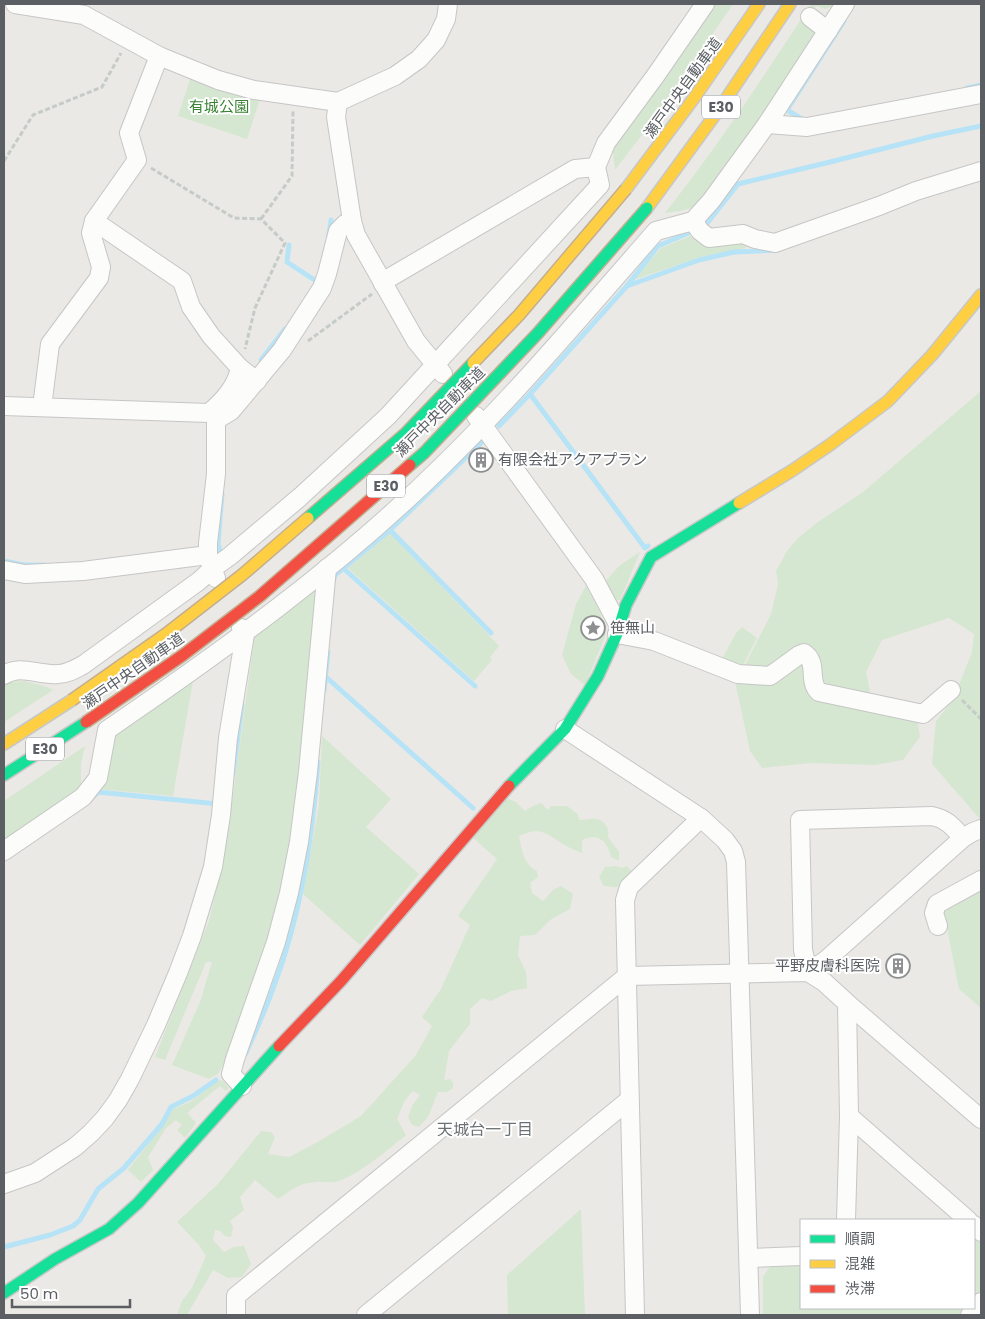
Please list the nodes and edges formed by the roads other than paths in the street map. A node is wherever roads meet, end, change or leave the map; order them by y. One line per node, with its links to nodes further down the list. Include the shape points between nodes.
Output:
1 (15, 4): 7 (street)
2 (448, 4): 12 (street, via 446,19 436,40 419,59 395,76)
3 (704, 4): 14 (street, via 606,142)
4 (759, 4): 38 (main road, 瀬戸中央自動車道 / E30, bridge, via 679,120 626,189 519,315 405,434 242,575 166,634)
5 (790, 4): 39 (main road, 瀬戸中央自動車道 / E30, bridge, via 744,76 647,208 538,334 424,453 260,596 182,655)
6 (845, 4): 9 (street)
7 (86, 9): 10 (street, via 129,40)
8 (810, 17): 9 (street)
9 (828, 31): 13 (street)
10 (159, 56): 12 (street, via 218,80 254,90); 17 (street, via 130,133 137,160)
11 (981, 94): 13 (street, via 807,127)
12 (338, 102): 18 (street, via 336,117)
13 (767, 124): 19 (street)
14 (596, 167): 16 (street); 21 (street, via 575,169)
15 (981, 171): 19 (street, via 916,191 775,243 743,234 709,238)
16 (600, 186): 20 (street); 23 (street)
17 (94, 221): 24 (street, via 182,281 191,307 211,336); 27 (street, via 91,233 101,267 99,278 50,344)
18 (352, 221): 21 (street, via 356,235); 25 (street, via 338,231 322,288 282,350)
19 (696, 226): 20 (street)
20 (656, 231): 29 (street)
21 (383, 284): 23 (street, via 416,341)
22 (981, 295): 33 (main road, via 932,355 888,401 793,470 651,557 626,605)
23 (436, 364): 29 (street); 30 (street, via 388,416 300,497)
24 (240, 368): 25 (street); 28 (street, via 238,378 222,402)
25 (257, 381): 28 (street)
26 (4, 406): 27 (street)
27 (42, 407): 28 (street)
28 (219, 415): 30 (street)
29 (483, 425): 31 (street, via 401,504); 33 (street, via 594,579)
30 (214, 556): 32 (street, via 83,571 25,574); 34 (street); 35 (street, via 199,581 83,665 55,675 21,669)
31 (327, 568): 34 (street); 50 (street, via 299,842 276,942 234,1059 231,1074)
32 (4, 570)
33 (618, 630): 36 (street, via 738,674 770,676 804,654 812,662 813,684 819,692 923,714); 37 (main road, via 598,676)
34 (247, 632): 43 (street, via 107,730 98,778 83,797); 54 (street, via 228,738 213,867 178,973 130,1080 105,1118 75,1147 36,1173)
35 (4, 675)
36 (952, 690)
37 (564, 729): 40 (street); 50 (main road, via 505,791 341,981)
38 (4, 744)
39 (4, 775)
40 (701, 818): 47 (street, via 725,840 736,862); 48 (street, via 629,887 626,894)
41 (981, 829): 42 (street)
42 (963, 838): 46 (street, via 826,960); 46 (street, via 949,822 932,816 800,820 803,950)
43 (4, 851)
44 (981, 880): 45 (street, via 937,904 934,913)
45 (938, 926)
46 (808, 972): 47 (street); 49 (street)
47 (740, 973): 48 (street); 59 (street)
48 (627, 976): 51 (street); 62 (street, via 236,1296)
49 (846, 1003): 52 (street); 53 (street)
50 (242, 1086): 60 (main road, via 138,1204 109,1229)
51 (629, 1100): 63 (street); 64 (street)
52 (849, 1116): 55 (street); 56 (street)
53 (981, 1120)
54 (4, 1184)
55 (948, 1214): 57 (street)
56 (846, 1219)
57 (965, 1219)
58 (800, 1256): 59 (street)
59 (749, 1258): 65 (street)
60 (4, 1293)
61 (981, 1302): 66 (street)
62 (236, 1315)
63 (366, 1315)
64 (635, 1315)
65 (750, 1315)
66 (970, 1315)

